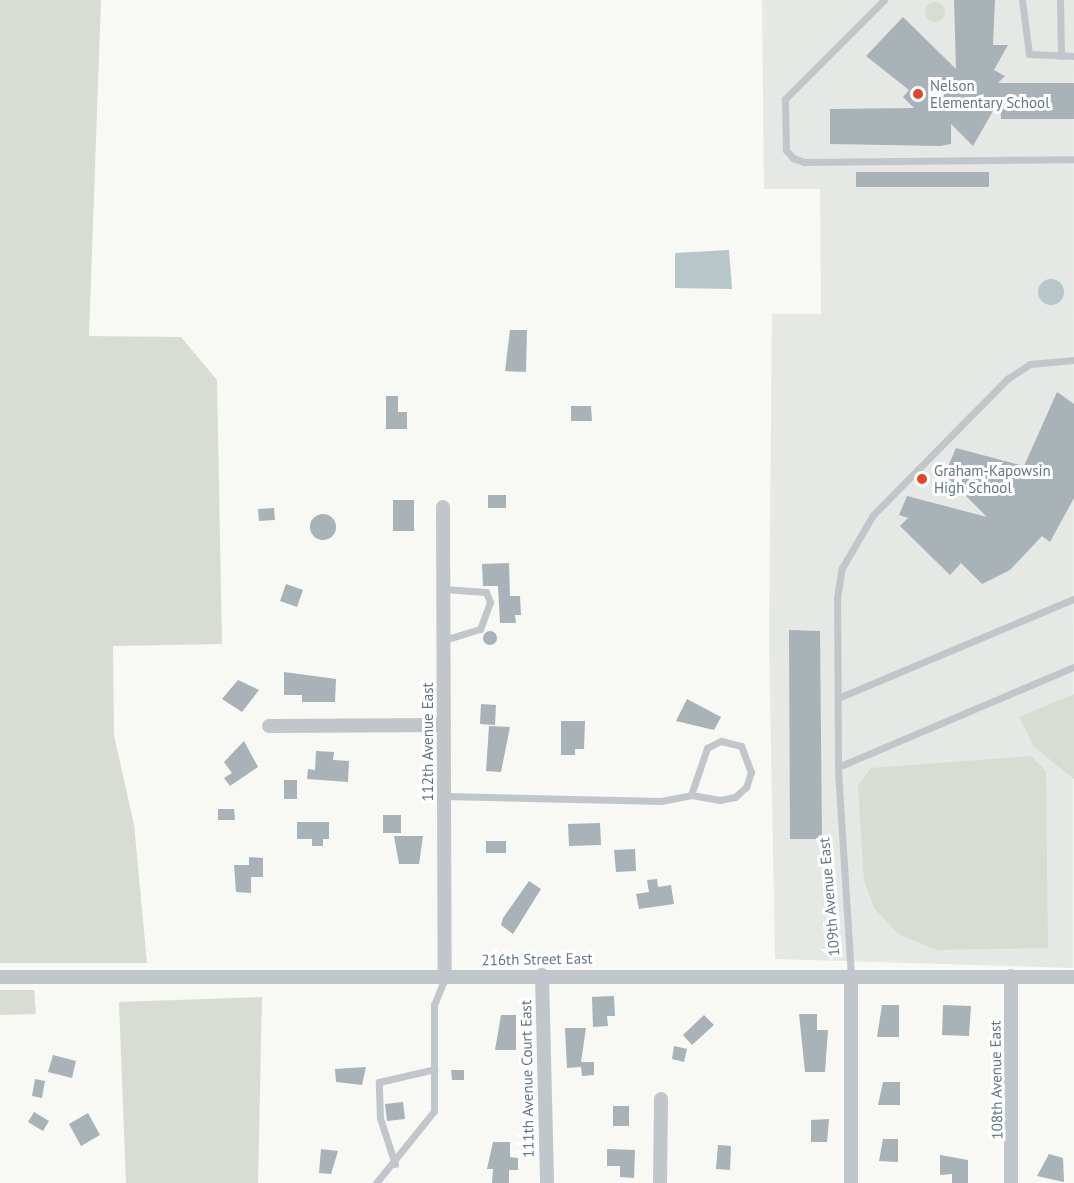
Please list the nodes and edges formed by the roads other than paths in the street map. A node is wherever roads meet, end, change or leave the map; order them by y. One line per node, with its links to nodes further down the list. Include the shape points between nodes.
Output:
1 (884, 0): 6 (lane, via 785,99 786,150 793,158 804,162)
2 (1023, 0): 4 (lane, via 1025,49 1035,56)
3 (1060, 0): 4 (lane)
4 (1061, 56): 5 (lane)
5 (1074, 56)
6 (1074, 159)
7 (1074, 360): 13 (lane, 109th Avenue East, via 1030,364 1007,379 873,515 842,567)
8 (443, 507): 9 (street, 112th Avenue East)
9 (443, 589): 11 (street, 112th Avenue East); 11 (lane, via 486,592 489,602 480,630)
10 (1074, 599): 13 (lane)
11 (444, 640): 14 (street, 112th Avenue East)
12 (1074, 667): 16 (lane)
13 (838, 698): 16 (lane, 109th Avenue East)
14 (444, 725): 15 (street); 18 (street, 112th Avenue East)
15 (269, 726)
16 (838, 767): 20 (lane, 109th Avenue East)
17 (691, 795): 17 (lane, via 707,748 721,741 741,746 751,772 746,787 735,797 720,800); 18 (lane, via 610,802)
18 (444, 796): 24 (street, 112th Avenue East)
19 (542, 975): 20 (street, 216th Street East); 24 (street, 216th Street East); 29 (street, 111th Avenue Court East)
20 (851, 976): 21 (street, 216th Street East); 31 (street, 109th Avenue East)
21 (1011, 976): 23 (street, 216th Street East); 32 (street, 108th Avenue East)
22 (0, 977): 24 (street, 216th Street East)
23 (1074, 977)
24 (445, 978): 25 (lane, via 434,1005)
25 (435, 1069): 27 (lane, via 434,1111); 27 (lane, via 379,1082 380,1118)
26 (662, 1099): 30 (street)
27 (395, 1164): 28 (lane)
28 (376, 1183)
29 (547, 1183)
30 (660, 1183)
31 (851, 1183)
32 (1011, 1183)

